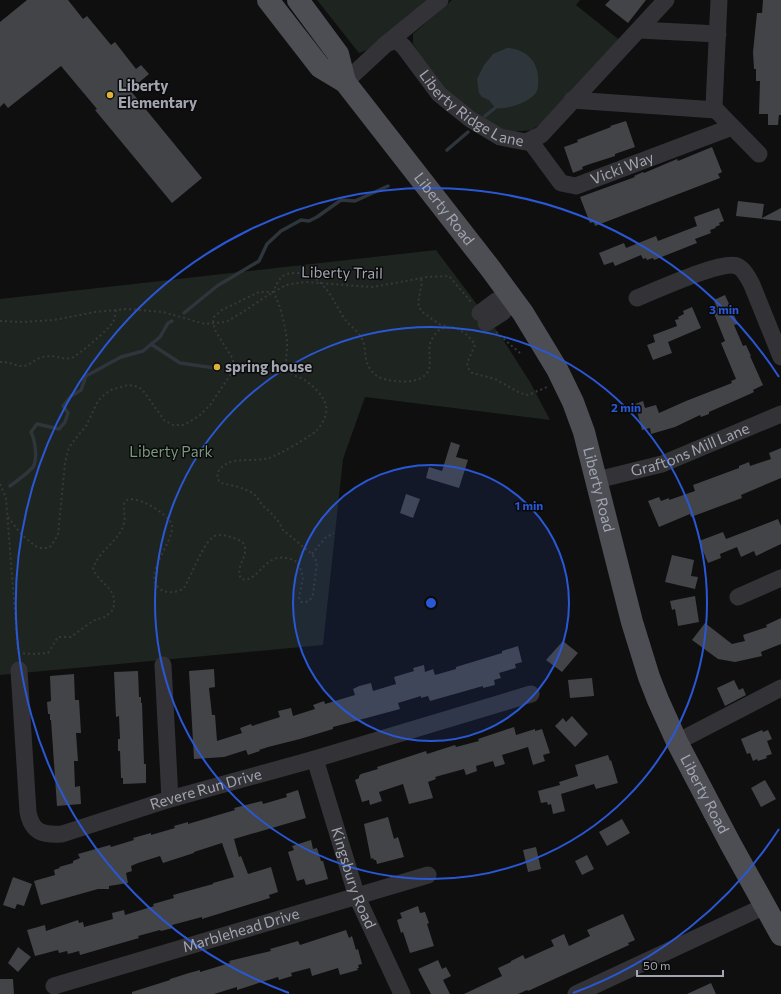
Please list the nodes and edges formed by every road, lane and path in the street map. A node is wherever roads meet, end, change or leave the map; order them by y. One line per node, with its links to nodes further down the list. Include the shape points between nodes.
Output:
1 (268, 0): 9 (main road, Liberty Road, via 320,67)
2 (298, 0): 9 (main road, Liberty Road, via 338,54)
3 (440, 0): 8 (street)
4 (666, 0): 6 (street, Liberty Ridge Lane)
5 (719, 0): 7 (street)
6 (639, 30): 7 (street); 10 (street, Liberty Ridge Lane)
7 (718, 34): 11 (street, via 714,106)
8 (386, 44): 9 (street); 13 (street, Liberty Ridge Lane, via 392,41 399,42 439,94 470,119 500,137 526,142)
9 (345, 82): 19 (main road, Liberty Road)
10 (572, 100): 11 (street); 13 (street, Liberty Ridge Lane, via 541,135)
11 (716, 110): 12 (street)
12 (732, 127): 13 (street, Vicki Way, via 576,186 561,184); 14 (street)
13 (530, 140)
14 (760, 154)
15 (421, 278): 16 (path, Liberty Trail, via 373,287); 21 (path, Liberty Trail, via 449,276); 24 (path, via 418,303 421,311 439,324)
16 (321, 283): 17 (path, Liberty Trail, via 286,285); 17 (path, via 307,274 289,273 280,278); 24 (path, via 330,293 344,320 363,340 370,369 382,378 400,381 415,380 424,376 429,370 431,342)
17 (273, 292): 23 (path, Liberty Trail, via 226,322); 23 (path, via 259,292 222,310 214,317); 34 (path, via 277,298 286,334 288,369 321,395 326,405 322,424 316,432 269,458 230,462 223,465 217,474 221,483 239,487 257,497 283,530)
18 (637, 298): 26 (street, via 711,269 736,266 748,277 752,285)
19 (513, 299): 21 (street, via 496,301); 28 (main road, Liberty Road)
20 (116, 310): 22 (path, Liberty Trail, via 54,320); 23 (path, Liberty Trail, via 163,312 205,324); 27 (path, via 109,327 72,358 49,355 22,366)
21 (483, 318): 25 (path, Liberty Trail)
22 (0, 321)
23 (213, 323): 32 (path, via 233,359 233,371 218,395 200,415 183,425 173,425 164,420 142,390 135,386 128,385 111,390 98,401 86,426 68,450 58,535 54,542 48,548 35,546 21,534)
24 (448, 326): 28 (path, via 469,336 475,346 467,363 472,373 495,379 528,395)
25 (520, 352)
26 (781, 357)
27 (0, 362)
28 (562, 380): 30 (main road, Liberty Road, via 584,432)
29 (781, 414): 30 (street, Graftons Mill Lane, via 662,464)
30 (597, 480): 41 (main road, Liberty Road, via 632,622 658,700)
31 (0, 484): 32 (path, via 6,498)
32 (8, 517): 37 (path)
33 (334, 533): 34 (path, via 325,538)
34 (312, 554): 37 (path, via 316,562 313,594 306,602 301,602 299,598 303,577 299,564 284,558 274,558 250,579 241,579 239,567 244,558 244,544 220,535 214,536 207,544 184,588 172,593 164,591 157,586 154,579 155,570 168,542 172,525 164,515 139,500 129,499 124,504 123,527 118,536 100,554 93,568 95,575 114,597 114,610 71,637 58,637 48,653 32,654)
35 (781, 578): 36 (street)
36 (738, 597)
37 (19, 662): 43 (street, Revere Run Drive, via 28,812 33,826 39,832 62,834)
38 (163, 665): 43 (street)
39 (781, 688): 41 (street)
40 (532, 694): 42 (street, Revere Run Drive)
41 (677, 742): 46 (main road, Liberty Road)
42 (315, 759): 43 (street, Revere Run Drive); 45 (street, Kingsbury Road)
43 (170, 799)
44 (428, 875): 45 (street, Marblehead Drive)
45 (357, 897): 48 (street, Marblehead Drive); 49 (street, Kingsbury Road)
46 (765, 906): 47 (main road, Liberty Road); 50 (street)
47 (781, 935)
48 (54, 986)
49 (402, 994)
50 (576, 994)

